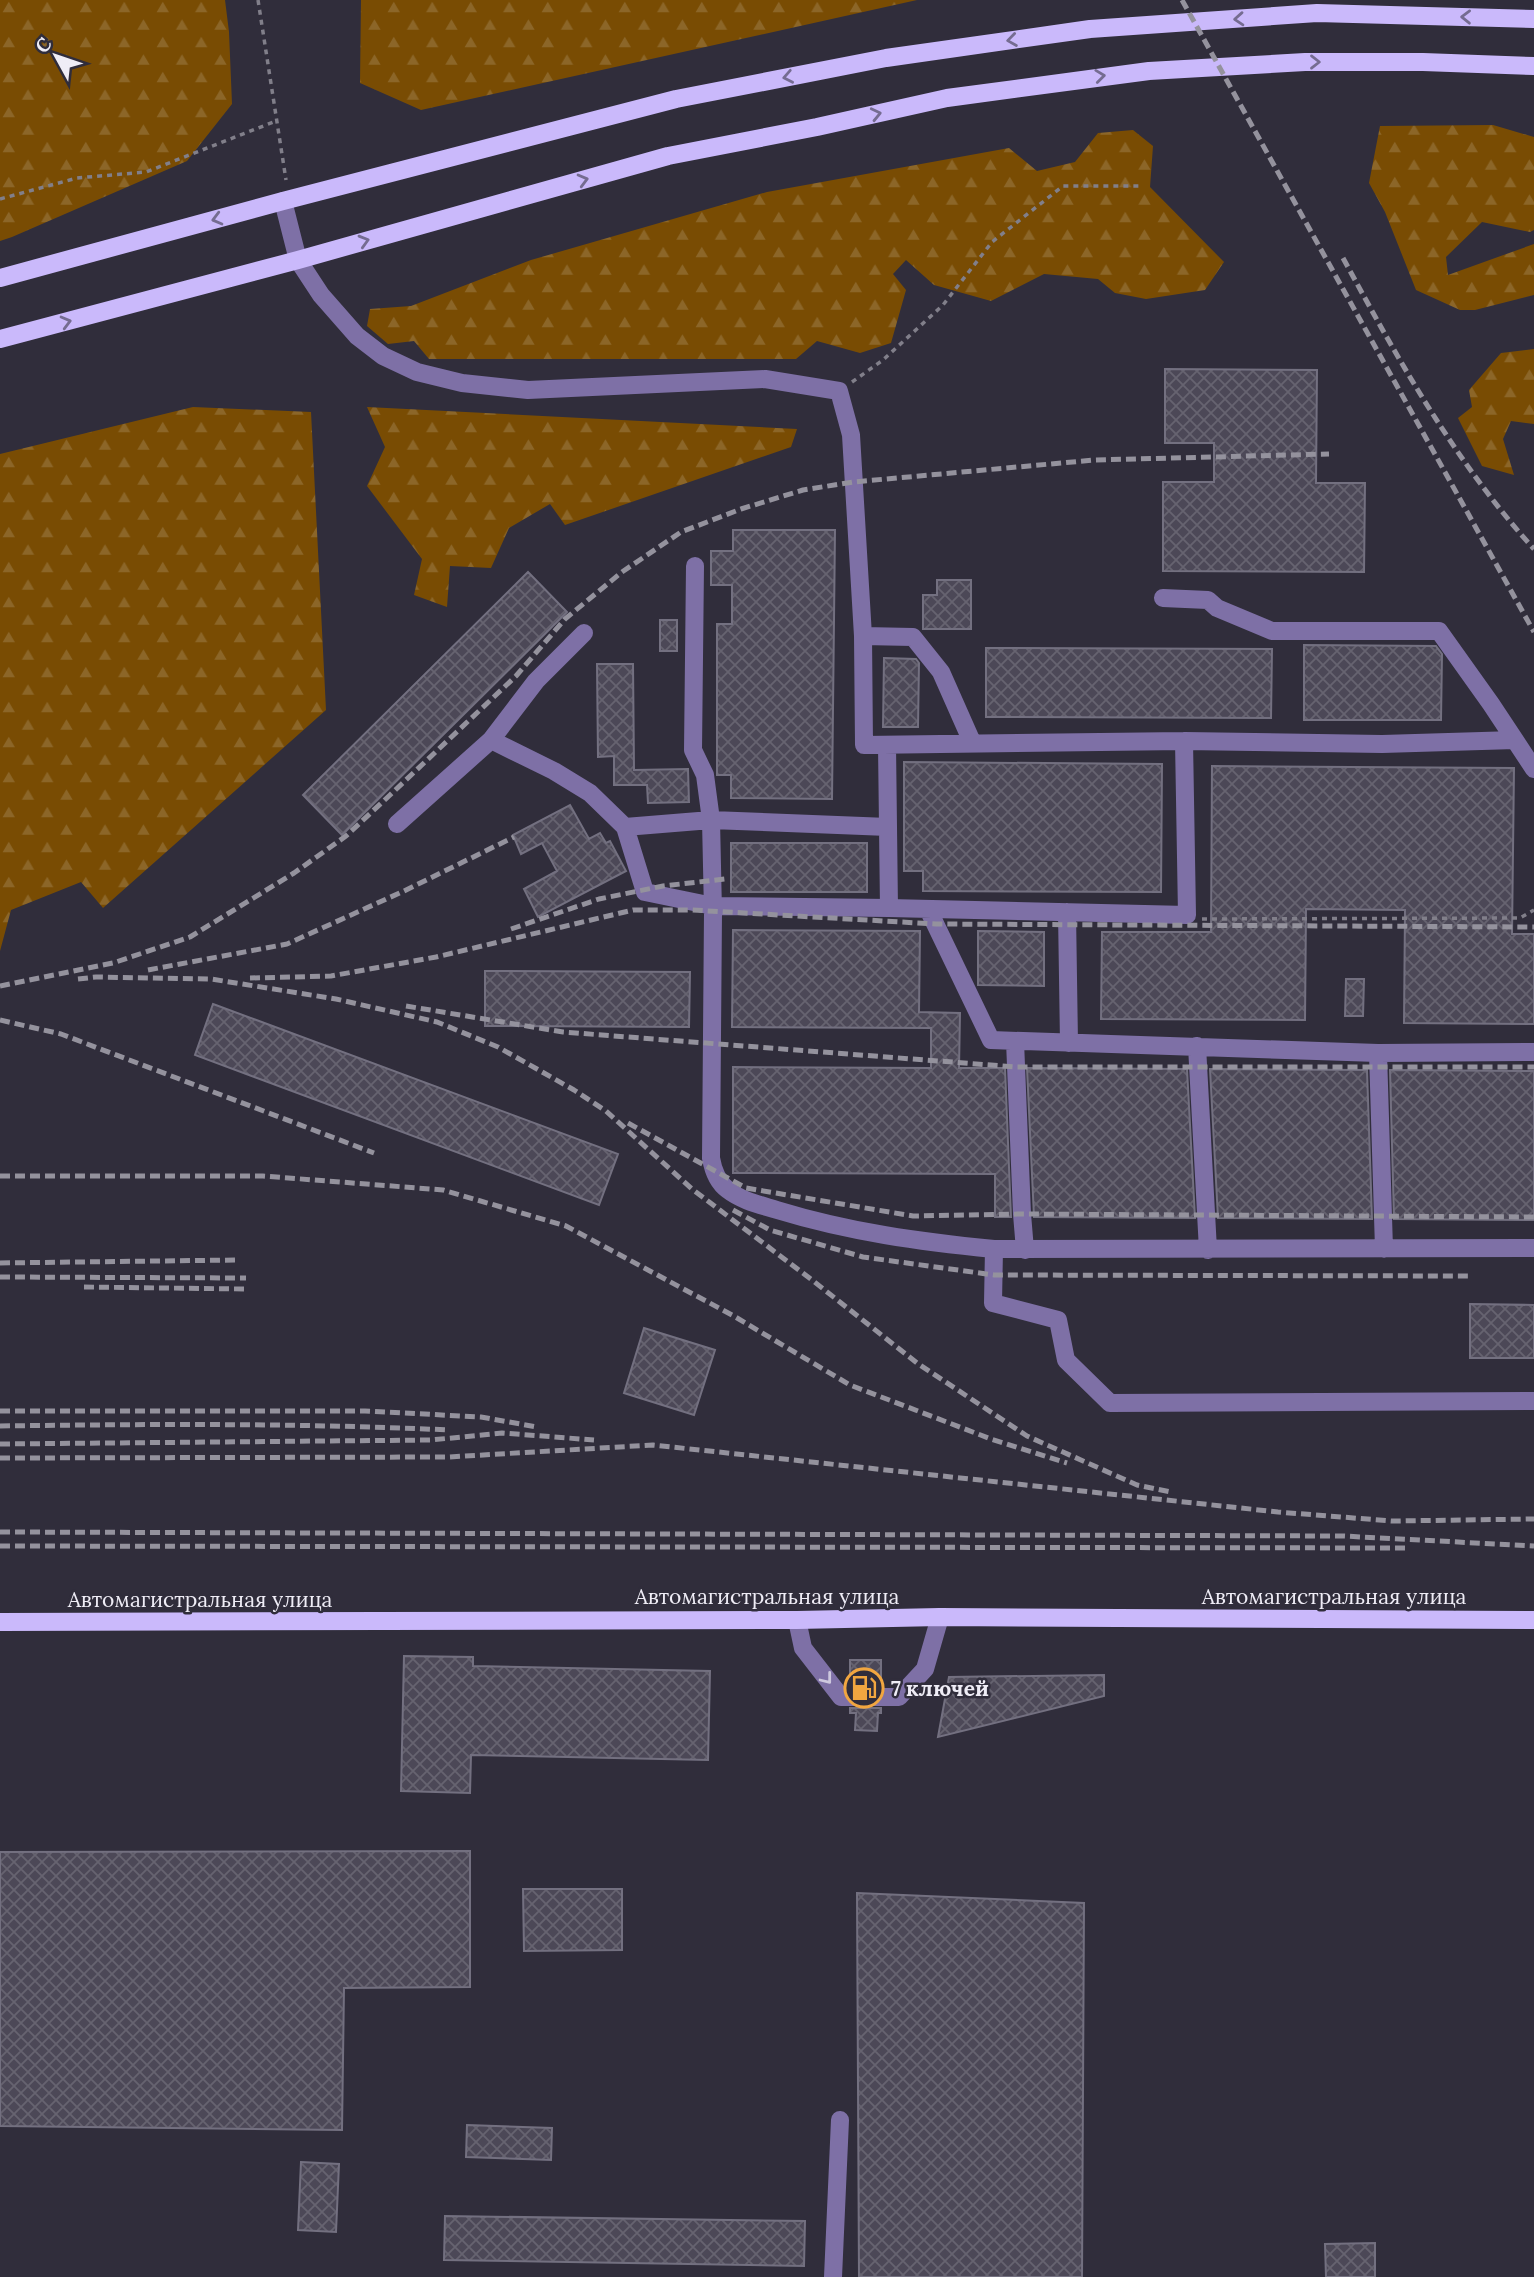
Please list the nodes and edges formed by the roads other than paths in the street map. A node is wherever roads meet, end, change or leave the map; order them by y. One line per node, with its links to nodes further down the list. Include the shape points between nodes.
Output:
1 (1534, 19): 3 (main road, one-way to 3, via 1317,13 1090,29 886,58 676,99)
2 (1534, 66): 4 (main road, one-way to 2, via 668,156 947,98 1149,71 1305,62)
3 (283, 201): 4 (lane); 5 (main road, one-way to 5)
4 (298, 260): 6 (main road, one-way to 4); 10 (lane, via 345,325 383,356 417,372 462,383 528,390 765,379 839,391 851,436)
5 (0, 278)
6 (0, 339)
7 (695, 566): 17 (lane, via 693,750 705,775)
8 (1163, 598): 13 (lane, via 1208,600 1272,631 1439,632)
9 (584, 633): 11 (lane, via 536,681)
10 (863, 636): 14 (lane, via 913,637 941,672); 15 (lane, via 864,745)
11 (491, 740): 18 (lane); 19 (lane, via 590,793)
12 (1184, 740): 13 (lane, via 1382,744); 14 (lane); 24 (lane, via 1187,915)
13 (1515, 740): 16 (lane)
14 (972, 742): 15 (lane)
15 (887, 745): 20 (lane)
16 (1534, 769)
17 (711, 820): 19 (lane); 20 (lane); 21 (lane)
18 (397, 824)
19 (625, 827): 21 (lane, via 645,892)
20 (888, 827): 22 (lane)
21 (712, 906): 22 (lane); 32 (lane, via 710,1158 718,1180 744,1200 839,1227)
22 (889, 908): 23 (lane)
23 (928, 909): 24 (lane); 25 (lane, via 991,1040)
24 (1067, 912): 26 (lane)
25 (1014, 1041): 26 (lane); 33 (lane)
26 (1069, 1043): 27 (lane)
27 (1197, 1046): 29 (lane); 34 (lane)
28 (1534, 1052): 29 (lane)
29 (1378, 1053): 31 (lane)
30 (1534, 1248): 31 (lane)
31 (1384, 1249): 34 (lane)
32 (995, 1250): 33 (lane); 35 (lane, via 993,1303 1058,1320 1066,1360 1110,1402)
33 (1025, 1250): 34 (lane)
34 (1208, 1250)
35 (1534, 1401)
36 (940, 1617): 37 (main road, Автомагистральная улица); 37 (lane, one-way to 36, via 803,1648 841,1697 899,1697 925,1669); 38 (main road, Автомагистральная улица)
37 (797, 1620): 39 (main road, Автомагистральная улица)
38 (1534, 1620)
39 (0, 1622)
40 (840, 2120): 41 (lane)
41 (833, 2277)

